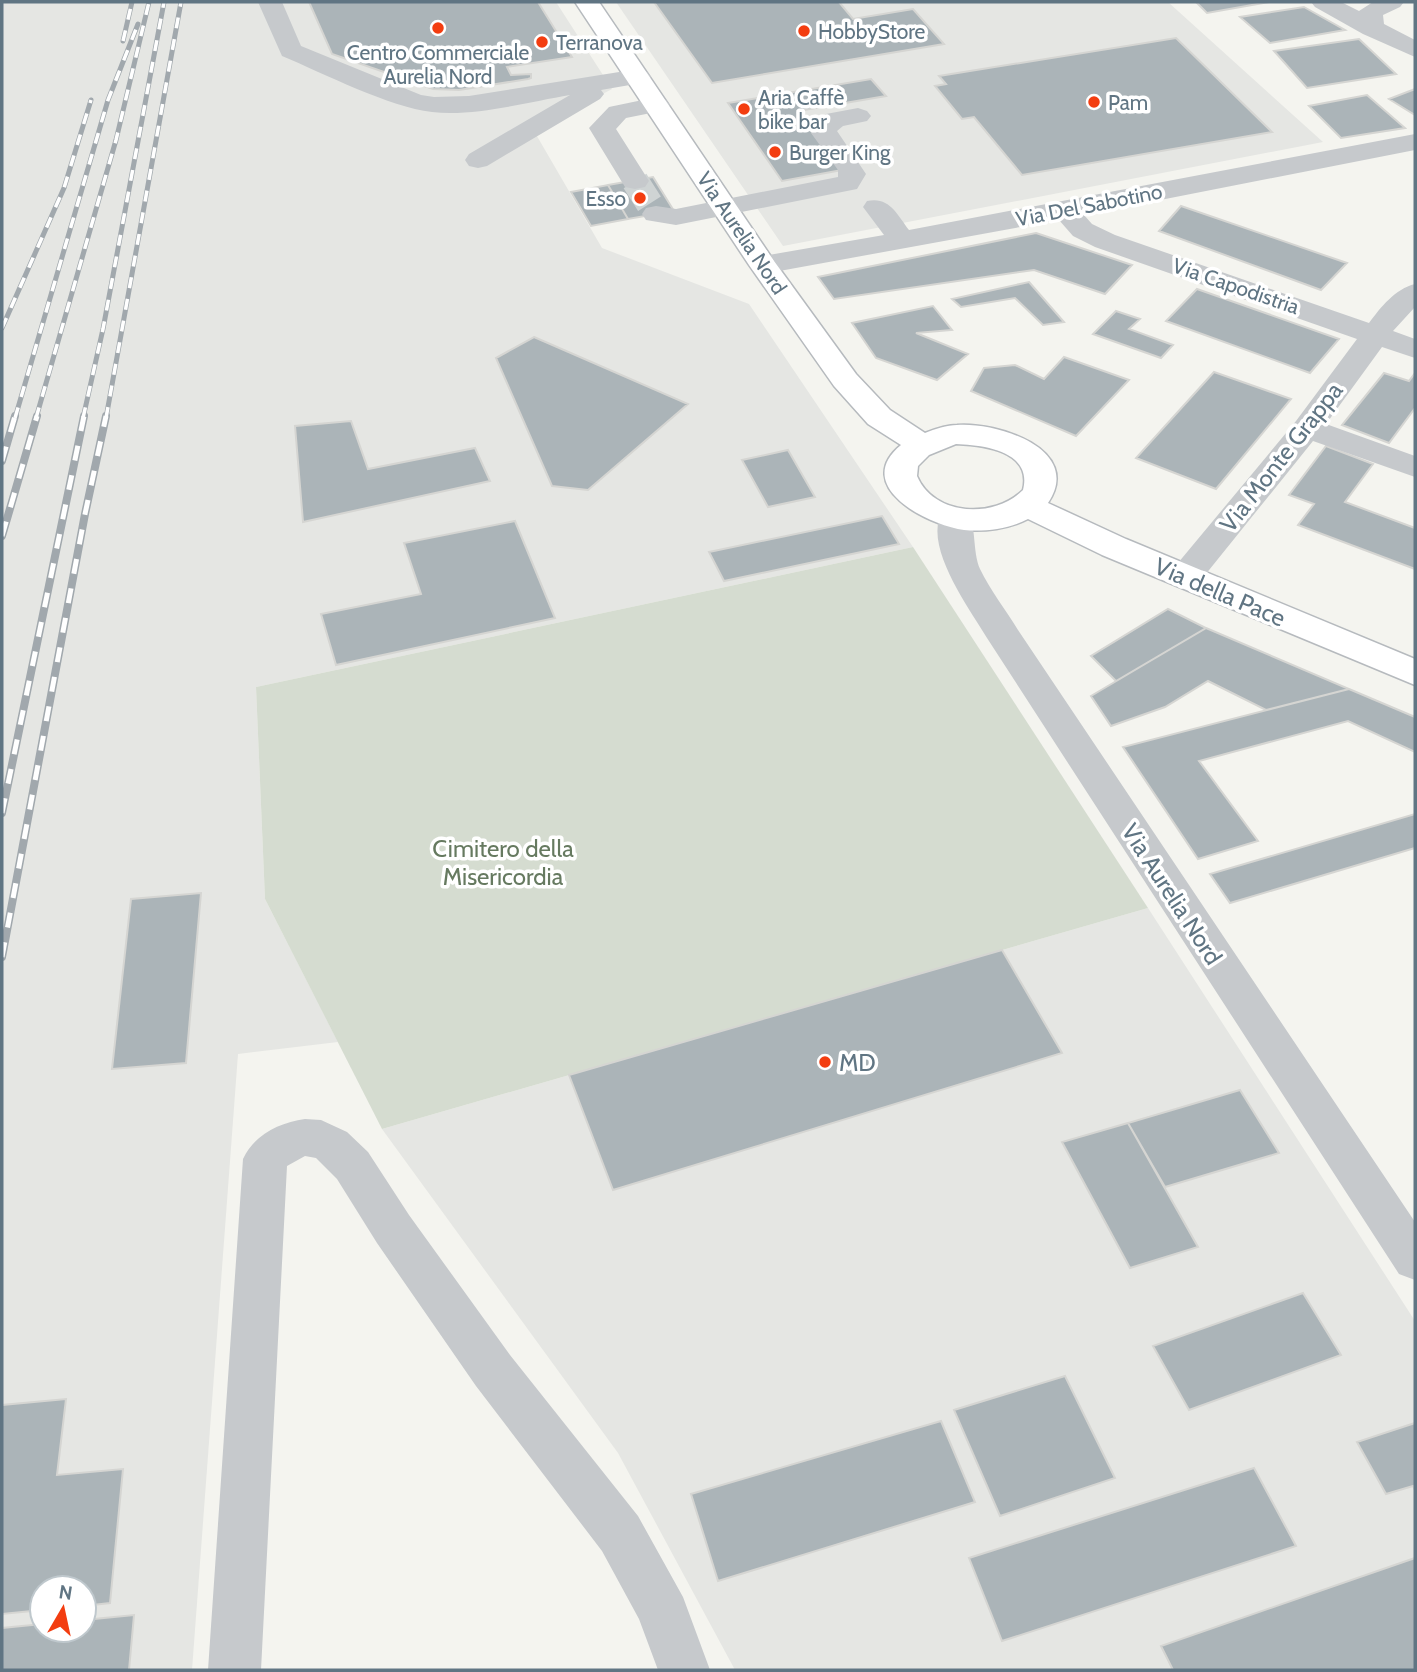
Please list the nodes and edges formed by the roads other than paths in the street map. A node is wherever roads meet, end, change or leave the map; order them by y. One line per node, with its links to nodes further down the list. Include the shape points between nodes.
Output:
1 (270, 2): 7 (street, via 291,51 414,101 446,106)
2 (587, 2): 7 (main road, Via Aurelia Nord)
3 (1323, 2): 5 (street)
4 (1392, 2): 5 (street, via 1371,12)
5 (1372, 29): 6 (street)
6 (1415, 50)
7 (626, 79): 8 (main road, Via Aurelia Nord); 12 (street)
8 (657, 105): 14 (street, via 618,112 602,128); 17 (main road, Via Aurelia Nord)
9 (859, 116): 17 (street, via 835,120 824,129 851,169 847,183)
10 (1415, 142): 13 (street, Via Del Sabotino)
11 (1285, 144): 13 (street)
12 (478, 160)
13 (1308, 164): 18 (street, Via Del Sabotino)
14 (635, 181)
15 (1011, 190): 20 (street)
16 (877, 207): 21 (street)
17 (725, 208): 19 (street, via 676,217); 22 (main road, Via Aurelia Nord)
18 (1068, 210): 20 (street, Via Del Sabotino); 24 (street, Via Capodistria, via 1080,230 1093,236)
19 (656, 214)
20 (1034, 216): 21 (street, Via Del Sabotino)
21 (902, 240): 22 (street, Via Del Sabotino)
22 (763, 265): 28 (main road, Via Aurelia Nord, via 845,380 879,417)
23 (1415, 293): 24 (street); 25 (street, Via Monte Grappa, via 1393,311)
24 (1327, 317): 25 (street, Via Capodistria)
25 (1375, 335): 26 (street, Via Capodistria); 27 (street, Via Monte Grappa)
26 (1415, 348)
27 (1307, 428): 29 (street); 32 (street, Via Monte Grappa)
28 (920, 444): 30 (main road, via 967,434 1016,446 1039,469 1042,482); 31 (main road, via 902,466 902,479 919,502)
29 (1415, 467)
30 (1027, 506): 31 (main road, via 995,519); 32 (main road, Via della Pace)
31 (955, 517): 34 (street, Via Aurelia Nord, via 963,568 1005,638)
32 (1185, 577): 33 (main road, Via della Pace)
33 (1415, 673)
34 (1415, 1260)
35 (234, 1670): 36 (street, via 265,1159 277,1146 300,1138 322,1139 342,1154 555,1452 601,1507 638,1562)
36 (684, 1670)

